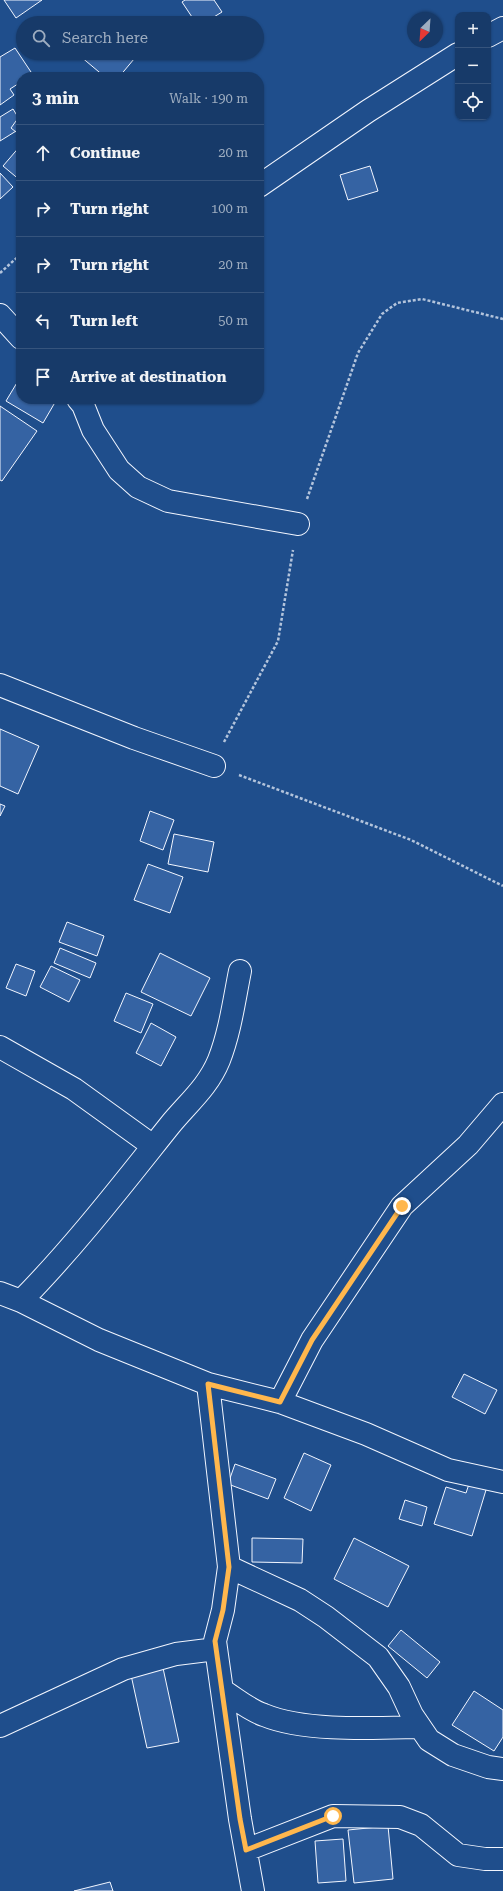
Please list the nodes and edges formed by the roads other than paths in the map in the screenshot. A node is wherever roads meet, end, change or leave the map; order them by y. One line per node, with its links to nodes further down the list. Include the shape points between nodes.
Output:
1 (503, 28): 2 (street)
2 (491, 34)
3 (455, 56): 4 (street, via 368,111)
4 (264, 183)
5 (0, 315): 6 (street)
6 (16, 333)
7 (82, 404): 8 (street, via 93,430 119,470 138,487 168,501)
8 (298, 524)
9 (0, 685): 10 (street, via 134,738)
10 (214, 766)
11 (240, 972): 14 (street, via 219,1060 202,1091)
12 (0, 1046): 14 (street, via 74,1089)
13 (503, 1104): 18 (street, via 468,1145 402,1206 312,1340)
14 (153, 1146): 16 (street, via 108,1204)
15 (0, 1293): 16 (street)
16 (21, 1301): 17 (street, via 99,1340)
17 (208, 1384): 18 (street); 20 (street)
18 (280, 1402): 19 (street, via 366,1434 448,1470)
19 (503, 1482)
20 (229, 1567): 21 (street, via 223,1610 215,1641); 24 (street, via 300,1600 378,1657 399,1687)
21 (216, 1649): 22 (street); 23 (street, via 176,1654 123,1668)
22 (222, 1690): 24 (street, via 264,1716 305,1725); 26 (street)
23 (0, 1726)
24 (420, 1727): 25 (street, via 429,1740 453,1754 488,1767)
25 (503, 1769)
26 (246, 1850): 27 (street, via 333,1816 400,1817 421,1825 458,1855); 28 (street)
27 (503, 1859)
28 (254, 1891)

